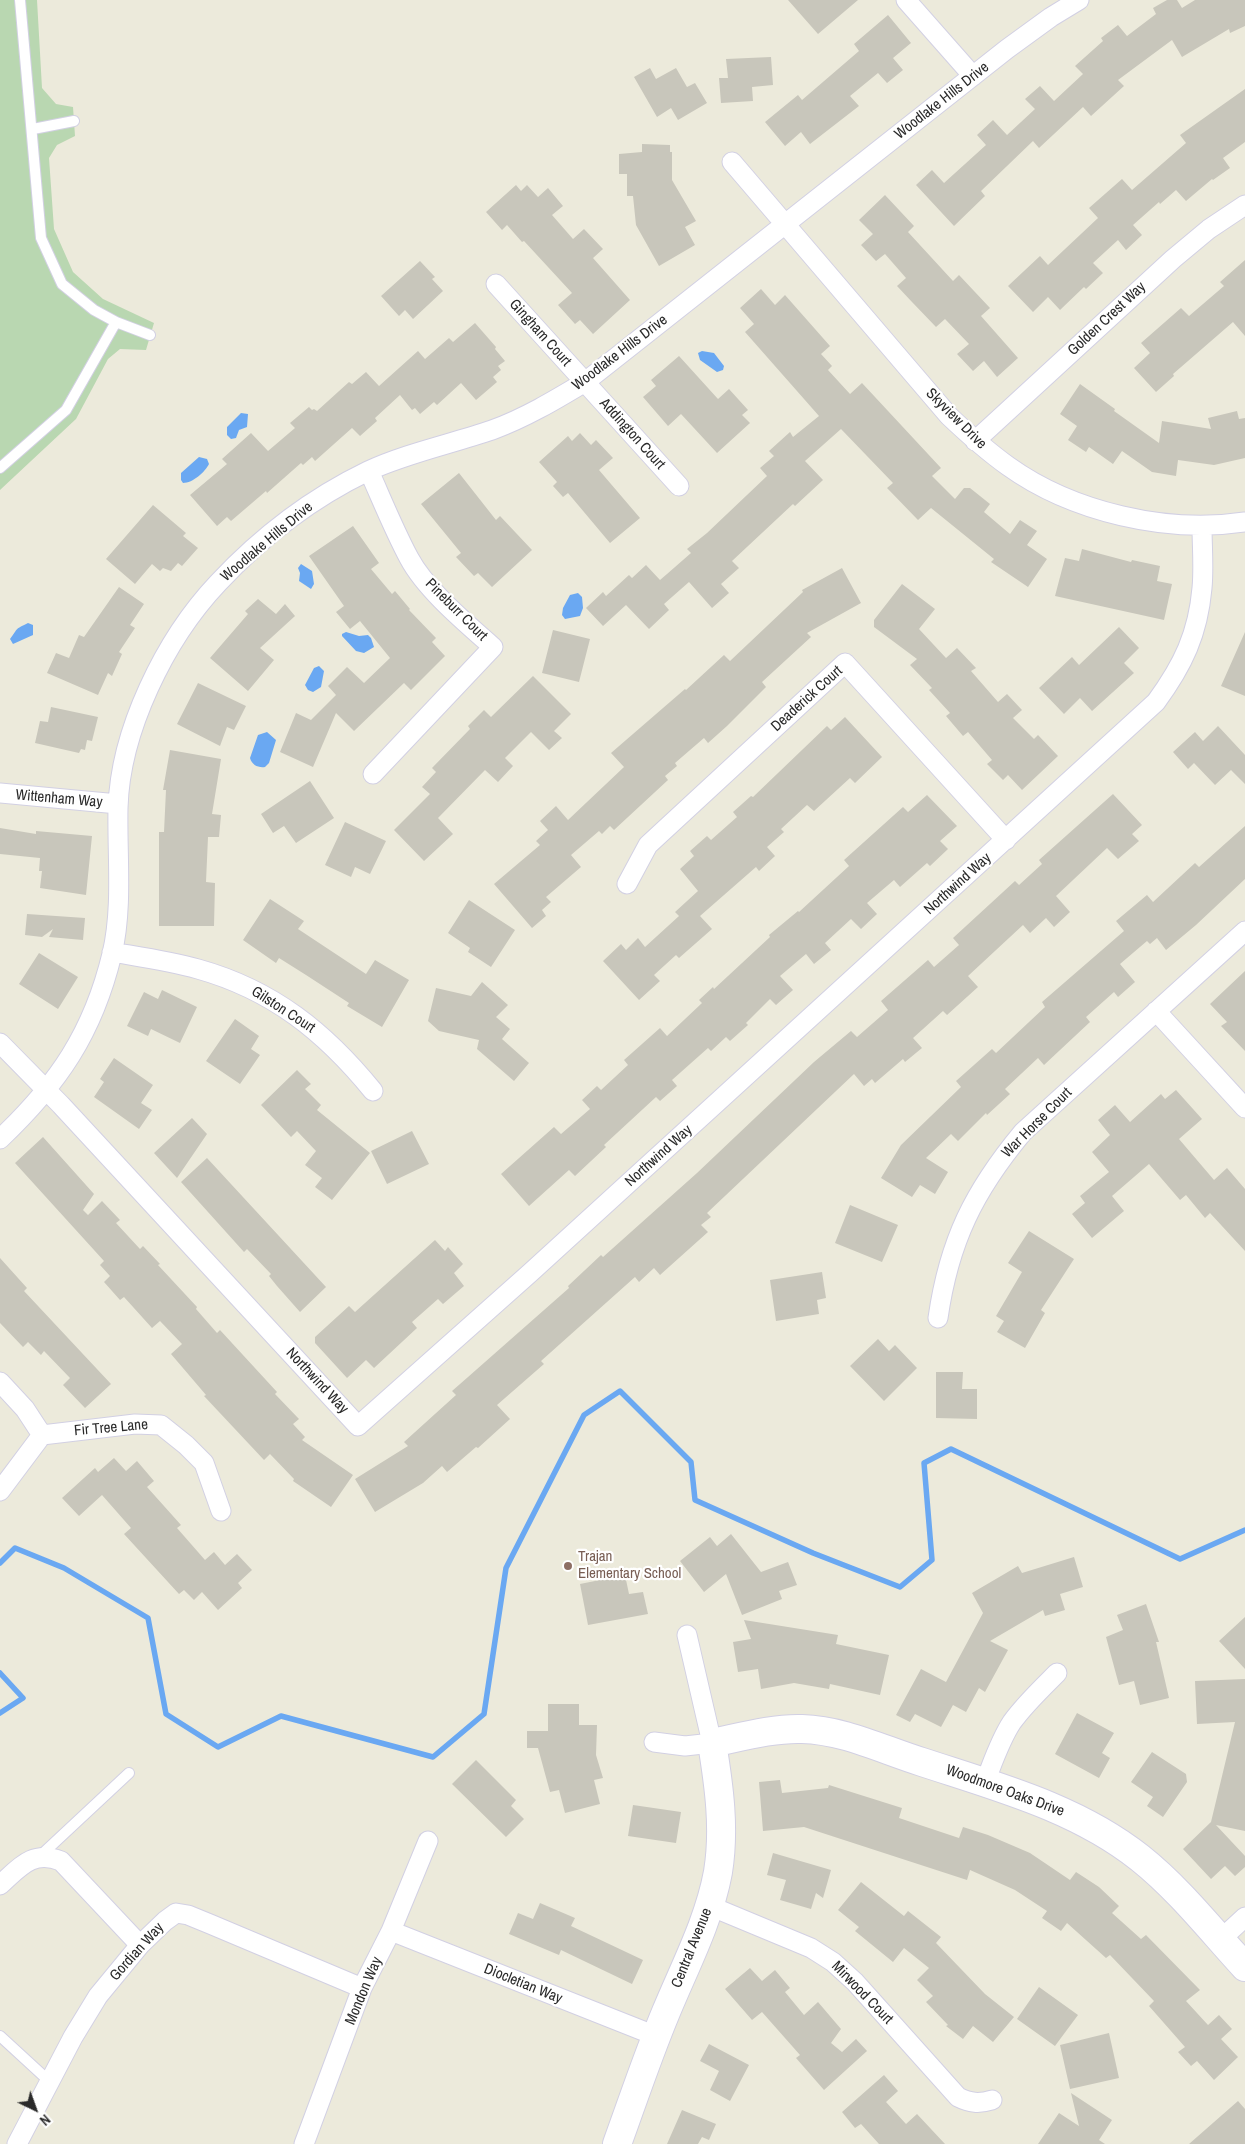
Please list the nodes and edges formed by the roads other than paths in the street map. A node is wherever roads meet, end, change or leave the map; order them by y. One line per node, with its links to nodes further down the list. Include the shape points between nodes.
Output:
1 (20, 0): 6 (lane)
2 (906, 0): 4 (street)
3 (1079, 0): 4 (street, Woodlake Hills Drive, via 1050,17)
4 (973, 76): 9 (street, Woodlake Hills Drive)
5 (74, 121): 6 (lane)
6 (33, 129): 11 (lane, via 41,238 47,254 62,284 94,310)
7 (732, 162): 9 (street)
8 (1245, 205): 14 (street, Golden Crest Way, via 1173,259)
9 (785, 225): 13 (street, Woodlake Hills Drive); 14 (street, Skyview Drive, via 949,416)
10 (496, 284): 13 (street, Gingham Court)
11 (116, 322): 12 (lane); 15 (lane, via 66,410)
12 (150, 335)
13 (585, 382): 16 (street, Woodlake Hills Drive, via 539,409 494,429); 17 (street, Addington Court)
14 (975, 441): 19 (street, Skyview Drive, via 1009,467 1046,488 1091,507 1140,520)
15 (0, 468)
16 (369, 471): 20 (street, Pineburr Court, via 409,559 454,612 493,648); 22 (street, Woodlake Hills Drive, via 294,515 216,584 188,619 163,657 137,716 124,760)
17 (679, 486)
18 (1245, 522): 19 (street, Skyview Drive)
19 (1202, 526): 23 (street, Northwind Way, via 1203,586 1198,619 1176,675 1140,718)
20 (373, 774)
21 (0, 793): 22 (street, Wittenham Way)
22 (118, 804): 26 (street, Woodlake Hills Drive, via 117,894)
23 (1006, 840): 24 (street, Deaderick Court, via 844,663 648,845); 29 (street, Northwind Way, via 358,1426)
24 (627, 884)
25 (1245, 930): 27 (street, War Horse Court)
26 (112, 952): 29 (street, Woodlake Hills Drive, via 88,1023 76,1048); 30 (street, Gilston Court, via 197,968 259,992 319,1033 347,1059)
27 (1156, 1011): 31 (street); 33 (street, War Horse Court, via 1023,1132 999,1161 978,1192 960,1230 948,1266)
28 (0, 1043): 29 (street)
29 (47, 1091): 32 (street, Woodlake Hills Drive)
30 (373, 1091)
31 (1245, 1108)
32 (0, 1139)
33 (938, 1318)
34 (0, 1382): 35 (street, via 25,1409)
35 (42, 1435): 36 (street); 37 (street, Fir Tree Lane, via 135,1424 161,1425 204,1463)
36 (0, 1491)
37 (221, 1511)
38 (687, 1635): 41 (street, Central Avenue)
39 (1057, 1673): 43 (street, via 1012,1722)
40 (654, 1742): 41 (street, via 685,1746)
41 (712, 1743): 43 (street, Woodmore Oaks Drive, via 802,1729 833,1733); 47 (street, Central Avenue, via 721,1806 721,1839)
42 (129, 1773): 45 (lane)
43 (985, 1782): 50 (street, Woodmore Oaks Drive, via 1038,1801 1113,1838 1166,1881)
44 (428, 1841): 49 (street, Mondon Way)
45 (39, 1857): 46 (street, via 24,1863); 51 (street, via 61,1861)
46 (0, 1885)
47 (710, 1906): 55 (street, Central Avenue); 57 (street, Mirwood Court, via 810,1948 833,1962 855,1982 958,2097 970,2103)
48 (1245, 1917): 50 (street)
49 (391, 1931): 53 (street, Mondon Way); 55 (street, Diocletian Way)
50 (1220, 1940): 52 (street, Woodmore Oaks Drive)
51 (140, 1945): 53 (street, Gordian Way, via 176,1913 188,1915); 56 (street, Gordian Way, via 98,1996)
52 (1245, 1968)
53 (362, 1988): 59 (street, Mondon Way)
54 (0, 2036): 56 (lane)
55 (656, 2036): 60 (street, Central Avenue)
56 (49, 2081): 58 (street, Gordian Way)
57 (992, 2100)
58 (17, 2144)
59 (304, 2144)
60 (617, 2144)

